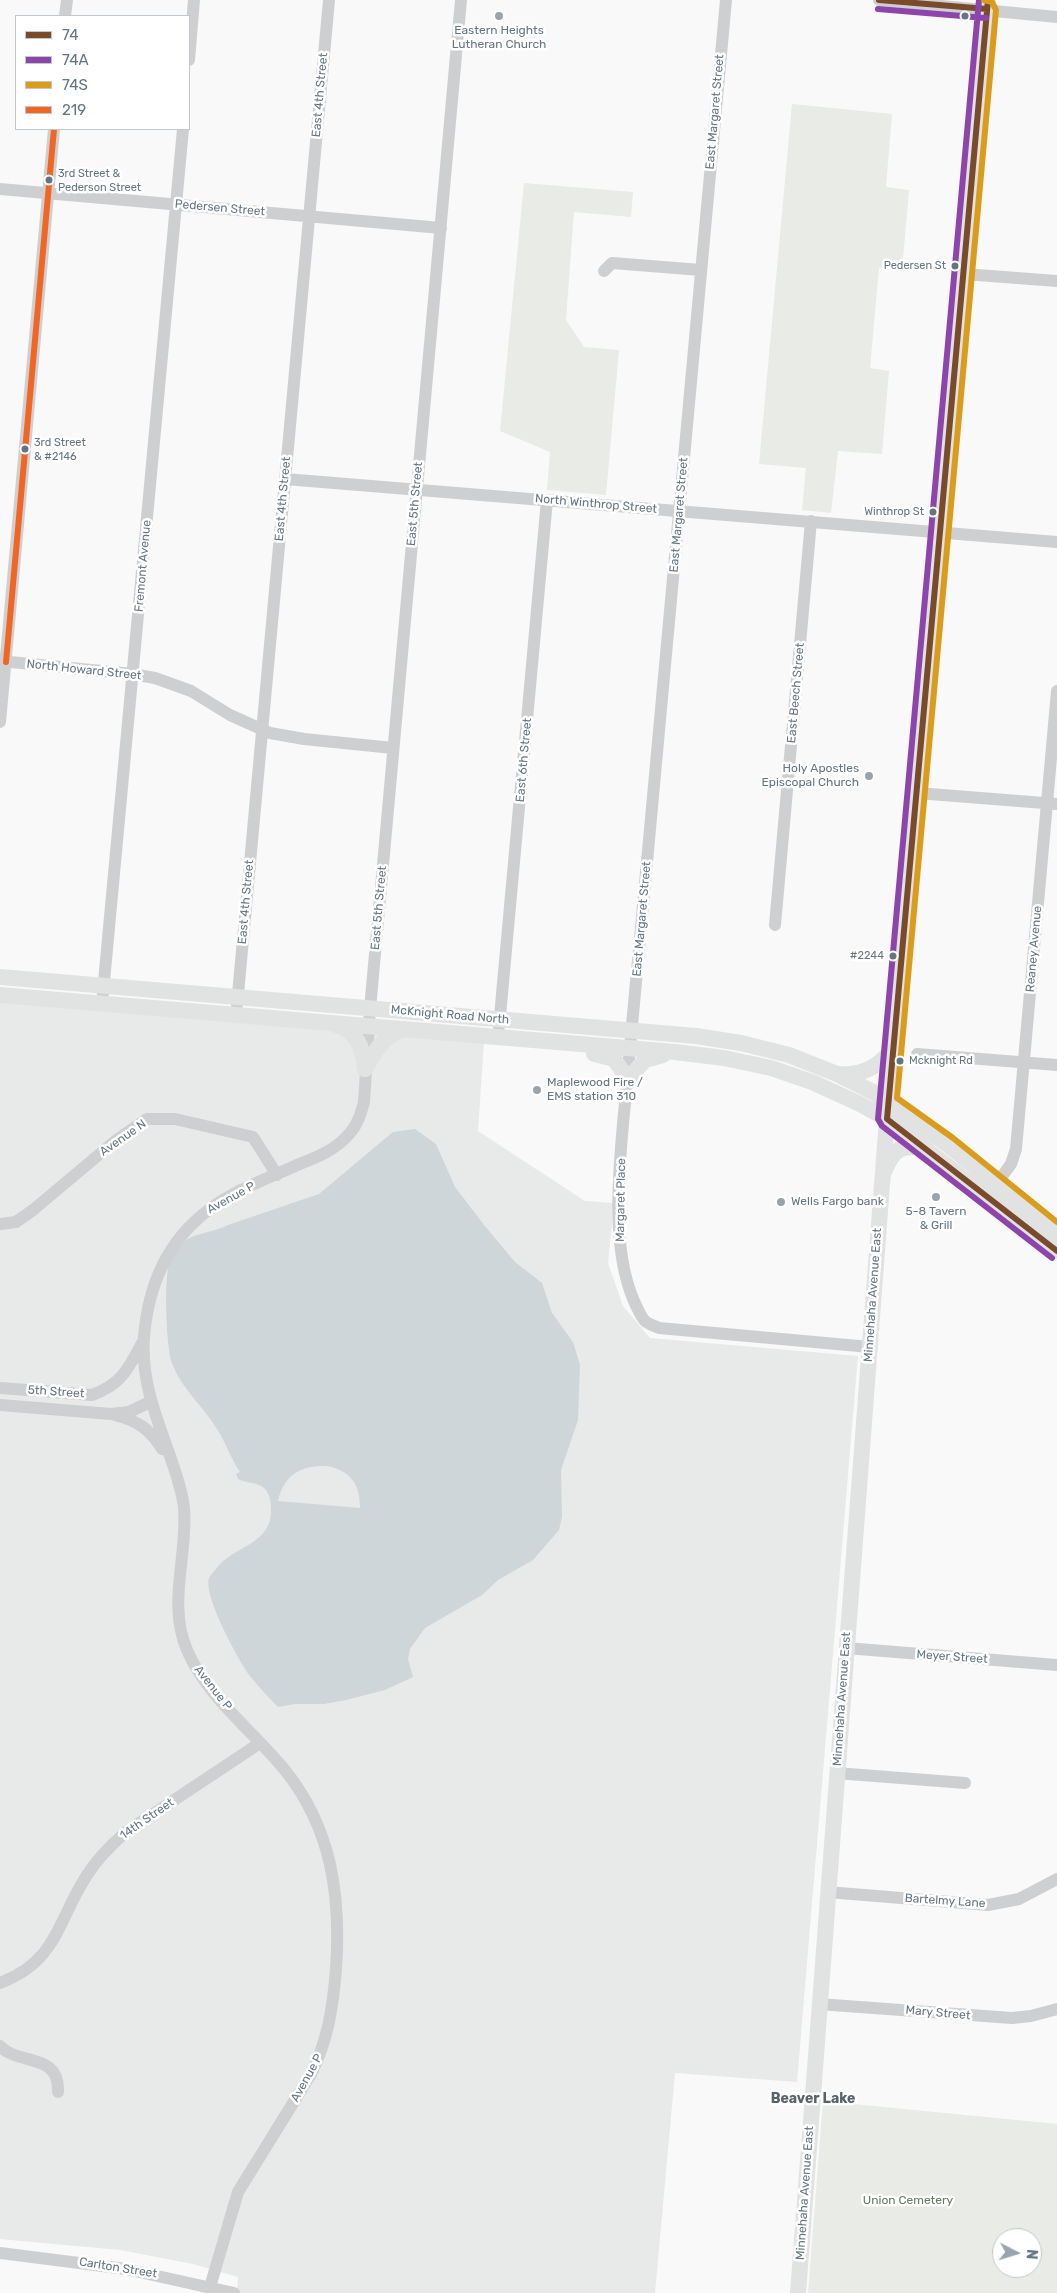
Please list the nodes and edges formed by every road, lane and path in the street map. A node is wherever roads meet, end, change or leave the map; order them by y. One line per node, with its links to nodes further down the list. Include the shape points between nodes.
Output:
1 (67, 0): 8 (street)
2 (194, 0): 10 (street)
3 (329, 0): 16 (street, East 4th Street)
4 (461, 0): 17 (street, East 5th Street)
5 (726, 0): 18 (street, East Margaret Street)
6 (879, 0): 7 (street)
7 (988, 4): 9 (street); 20 (main road, Minnehaha Avenue East)
8 (65, 15)
9 (1057, 17)
10 (190, 48)
11 (54, 130): 14 (street)
12 (183, 130): 15 (street, Fremont Avenue)
13 (0, 189): 14 (street, Pedersen Street)
14 (48, 195): 15 (street, Pedersen Street); 29 (street)
15 (176, 205): 16 (street, Pedersen Street); 30 (street, Fremont Avenue)
16 (309, 216): 17 (street, Pedersen Street); 22 (street, East 4th Street)
17 (440, 228): 23 (street, East 5th Street)
18 (701, 270): 19 (street, via 612,263); 25 (street, East Margaret Street)
19 (604, 271)
20 (964, 274): 21 (street); 27 (main road, Minnehaha Avenue East)
21 (1057, 281)
22 (285, 479): 23 (street, North Winthrop Street); 33 (street, East 4th Street)
23 (417, 490): 24 (street, North Winthrop Street); 34 (street, East 5th Street)
24 (547, 500): 25 (street, North Winthrop Street); 45 (street, East 6th Street)
25 (679, 511): 26 (street, North Winthrop Street); 49 (street, East Margaret Street)
26 (812, 522): 27 (street, North Winthrop Street); 37 (street, East Beech Street)
27 (941, 531): 28 (street, North Winthrop Street); 35 (main road, Minnehaha Avenue East)
28 (1057, 542)
29 (3, 662): 30 (street, North Howard Street); 32 (street)
30 (132, 674): 33 (street, North Howard Street, via 155,678 191,691); 39 (street, Fremont Avenue)
31 (1057, 691): 36 (street, Reaney Avenue)
32 (0, 722)
33 (261, 730): 34 (street, North Howard Street, via 304,739); 41 (street, East 4th Street)
34 (393, 748): 43 (street, East 5th Street)
35 (917, 794): 36 (street); 52 (main road, Minnehaha Avenue East)
36 (1052, 803): 56 (street, Reaney Avenue)
37 (775, 925)
38 (0, 977): 39 (main road, McKnight Road North)
39 (104, 985): 41 (main road, McKnight Road North); 42 (street, Fremont Avenue)
40 (0, 995): 42 (main road, McKnight Road North)
41 (238, 997): 43 (main road, McKnight Road North); 44 (street, East 4th Street)
42 (102, 1003): 44 (main road, McKnight Road North)
43 (370, 1008): 45 (main road, McKnight Road North); 47 (street, East 5th Street)
44 (236, 1015): 46 (main road, McKnight Road North)
45 (500, 1019): 49 (main road, McKnight Road North); 50 (street, East 6th Street)
46 (328, 1022): 47 (main road, McKnight Road North); 58 (main road, via 347,1028 356,1038)
47 (368, 1026): 48 (main road, McKnight Road North); 58 (street, Avenue P)
48 (404, 1029): 50 (main road, McKnight Road North); 58 (main road, via 383,1041)
49 (632, 1031): 53 (street, East Margaret Street); 59 (main road, McKnight Road North, via 741,1043 789,1055)
50 (498, 1036): 51 (main road, McKnight Road North)
51 (560, 1043): 53 (main road, McKnight Road North); 60 (main road, via 578,1052 614,1059)
52 (894, 1047): 59 (main road, via 884,1062 874,1068); 61 (main road, Minnehaha Avenue East)
53 (630, 1049): 54 (main road, McKnight Road North); 60 (street, Margaret Place)
54 (675, 1052): 60 (main road, via 645,1060); 62 (main road, McKnight Road North, via 740,1060 783,1072 830,1090)
55 (917, 1054): 56 (street)
56 (1025, 1062): 57 (street); 66 (street, Reaney Avenue, via 1015,1156)
57 (1057, 1065)
58 (366, 1069): 64 (street, Avenue P, via 364,1102 353,1130 332,1150)
59 (837, 1074): 61 (main road, McKnight Road North)
60 (628, 1079): 72 (street, Margaret Place, via 618,1228 629,1288 646,1321 672,1330)
61 (888, 1102): 62 (main road, Minnehaha Avenue East); 66 (main road, McKnight Road North)
62 (886, 1119): 63 (main road, McKnight Road North); 65 (main road, Minnehaha Avenue East)
63 (924, 1148): 65 (main road, via 910,1146 898,1149 890,1158); 67 (main road, McKnight Road North)
64 (277, 1175): 68 (street, Avenue N, via 253,1137 175,1119 147,1119 114,1142 33,1210 16,1222); 71 (street, Avenue P, via 220,1203 181,1236 157,1277 148,1307)
65 (882, 1179): 73 (main road, Minnehaha Avenue East)
66 (996, 1184): 67 (street, Reaney Avenue); 69 (main road, McKnight Road North)
67 (986, 1197): 70 (main road, McKnight Road North)
68 (0, 1224)
69 (1057, 1233)
70 (1057, 1251)
71 (144, 1338): 75 (street, 5th Street, via 128,1370 105,1390 84,1394); 76 (street, Avenue P, via 144,1370)
72 (849, 1345): 73 (street, Margaret Place); 74 (street)
73 (870, 1347): 74 (main road, Minnehaha Avenue East)
74 (868, 1364): 80 (main road, Minnehaha Avenue East)
75 (0, 1388)
76 (150, 1402): 78 (street, 5th Street, via 129,1412); 79 (street, Avenue P)
77 (0, 1405): 78 (street, 5th Street)
78 (111, 1414): 79 (street, via 135,1421 147,1429)
79 (175, 1470): 82 (street, Avenue P, via 184,1508 185,1530 177,1608 186,1647 205,1682)
80 (846, 1648): 81 (street, Meyer Street); 83 (main road, Minnehaha Avenue East)
81 (1057, 1665)
82 (260, 1743): 87 (street, 14th Street, via 113,1843 87,1875 57,1937 44,1954 28,1969); 93 (street, Avenue P, via 297,1787 316,1821 328,1855 338,1919 334,1988 331,2018 320,2056 238,2192)
83 (836, 1773): 84 (street); 86 (main road, Minnehaha Avenue East)
84 (966, 1783)
85 (1057, 1879): 86 (street, Bartelmy Lane, via 1019,1899 988,1904)
86 (827, 1892): 88 (main road, Minnehaha Avenue East)
87 (0, 1983)
88 (818, 2004): 89 (street, Mary Street, via 1002,2018 1031,2016); 95 (main road, Minnehaha Avenue East)
89 (1057, 2009)
90 (0, 2046): 91 (street, via 6,2052 28,2058 54,2072 59,2081)
91 (58, 2092)
92 (0, 2253): 93 (street, Carlton Street, via 126,2269)
93 (210, 2287): 94 (street, Carlton Street)
94 (234, 2293)
95 (798, 2293)

